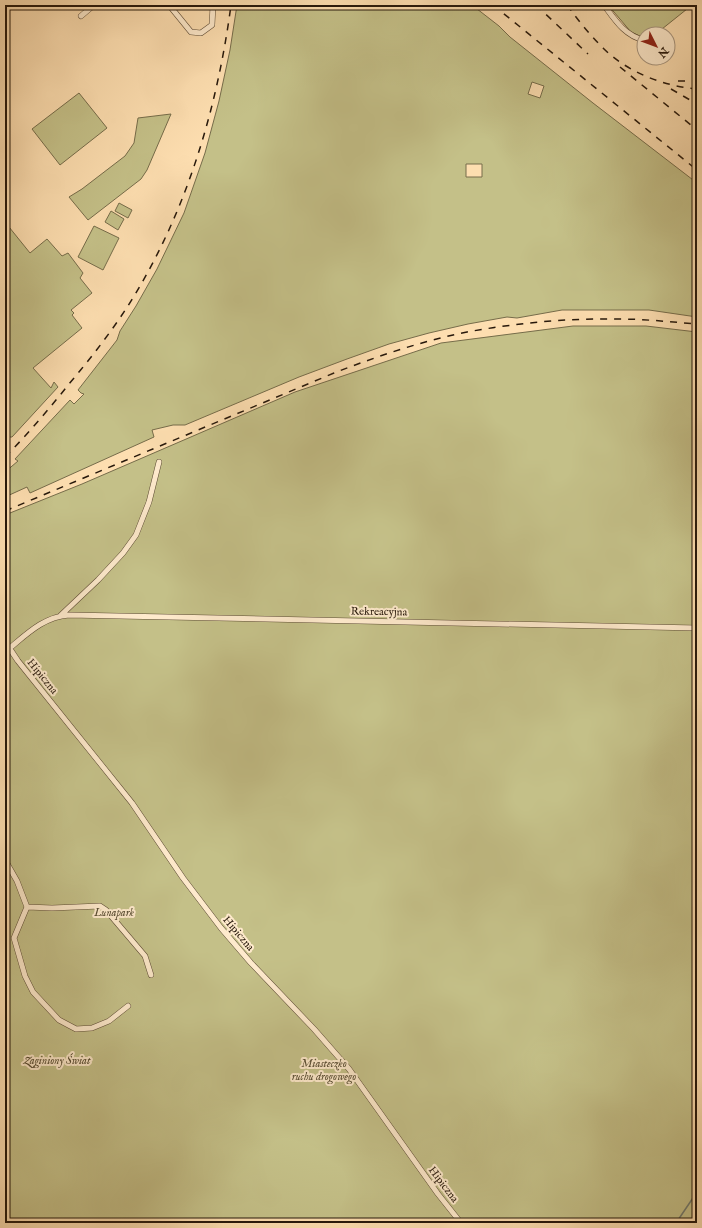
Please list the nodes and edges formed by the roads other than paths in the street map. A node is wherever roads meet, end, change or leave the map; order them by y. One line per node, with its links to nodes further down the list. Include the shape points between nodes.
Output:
1 (94, 5): 5 (street)
2 (169, 5): 3 (street, via 191,32 201,33 212,26)
3 (213, 5)
4 (604, 5): 6 (street, via 622,28)
5 (81, 16)
6 (636, 37)
7 (159, 462): 8 (street, Rekreacyjna, via 149,502 136,535 98,580)
8 (60, 616): 9 (street, Rekreacyjna); 10 (street, Rekreacyjna, via 41,623)
9 (697, 628)
10 (7, 650): 15 (street, Hipiczna, via 132,803 217,923 349,1069)
11 (5, 860): 12 (street)
12 (27, 907): 13 (street, via 100,906 145,956); 14 (street, via 14,938 25,976 33,992 59,1020 76,1029 92,1028 109,1021)
13 (151, 975)
14 (128, 1006)
15 (461, 1223)

